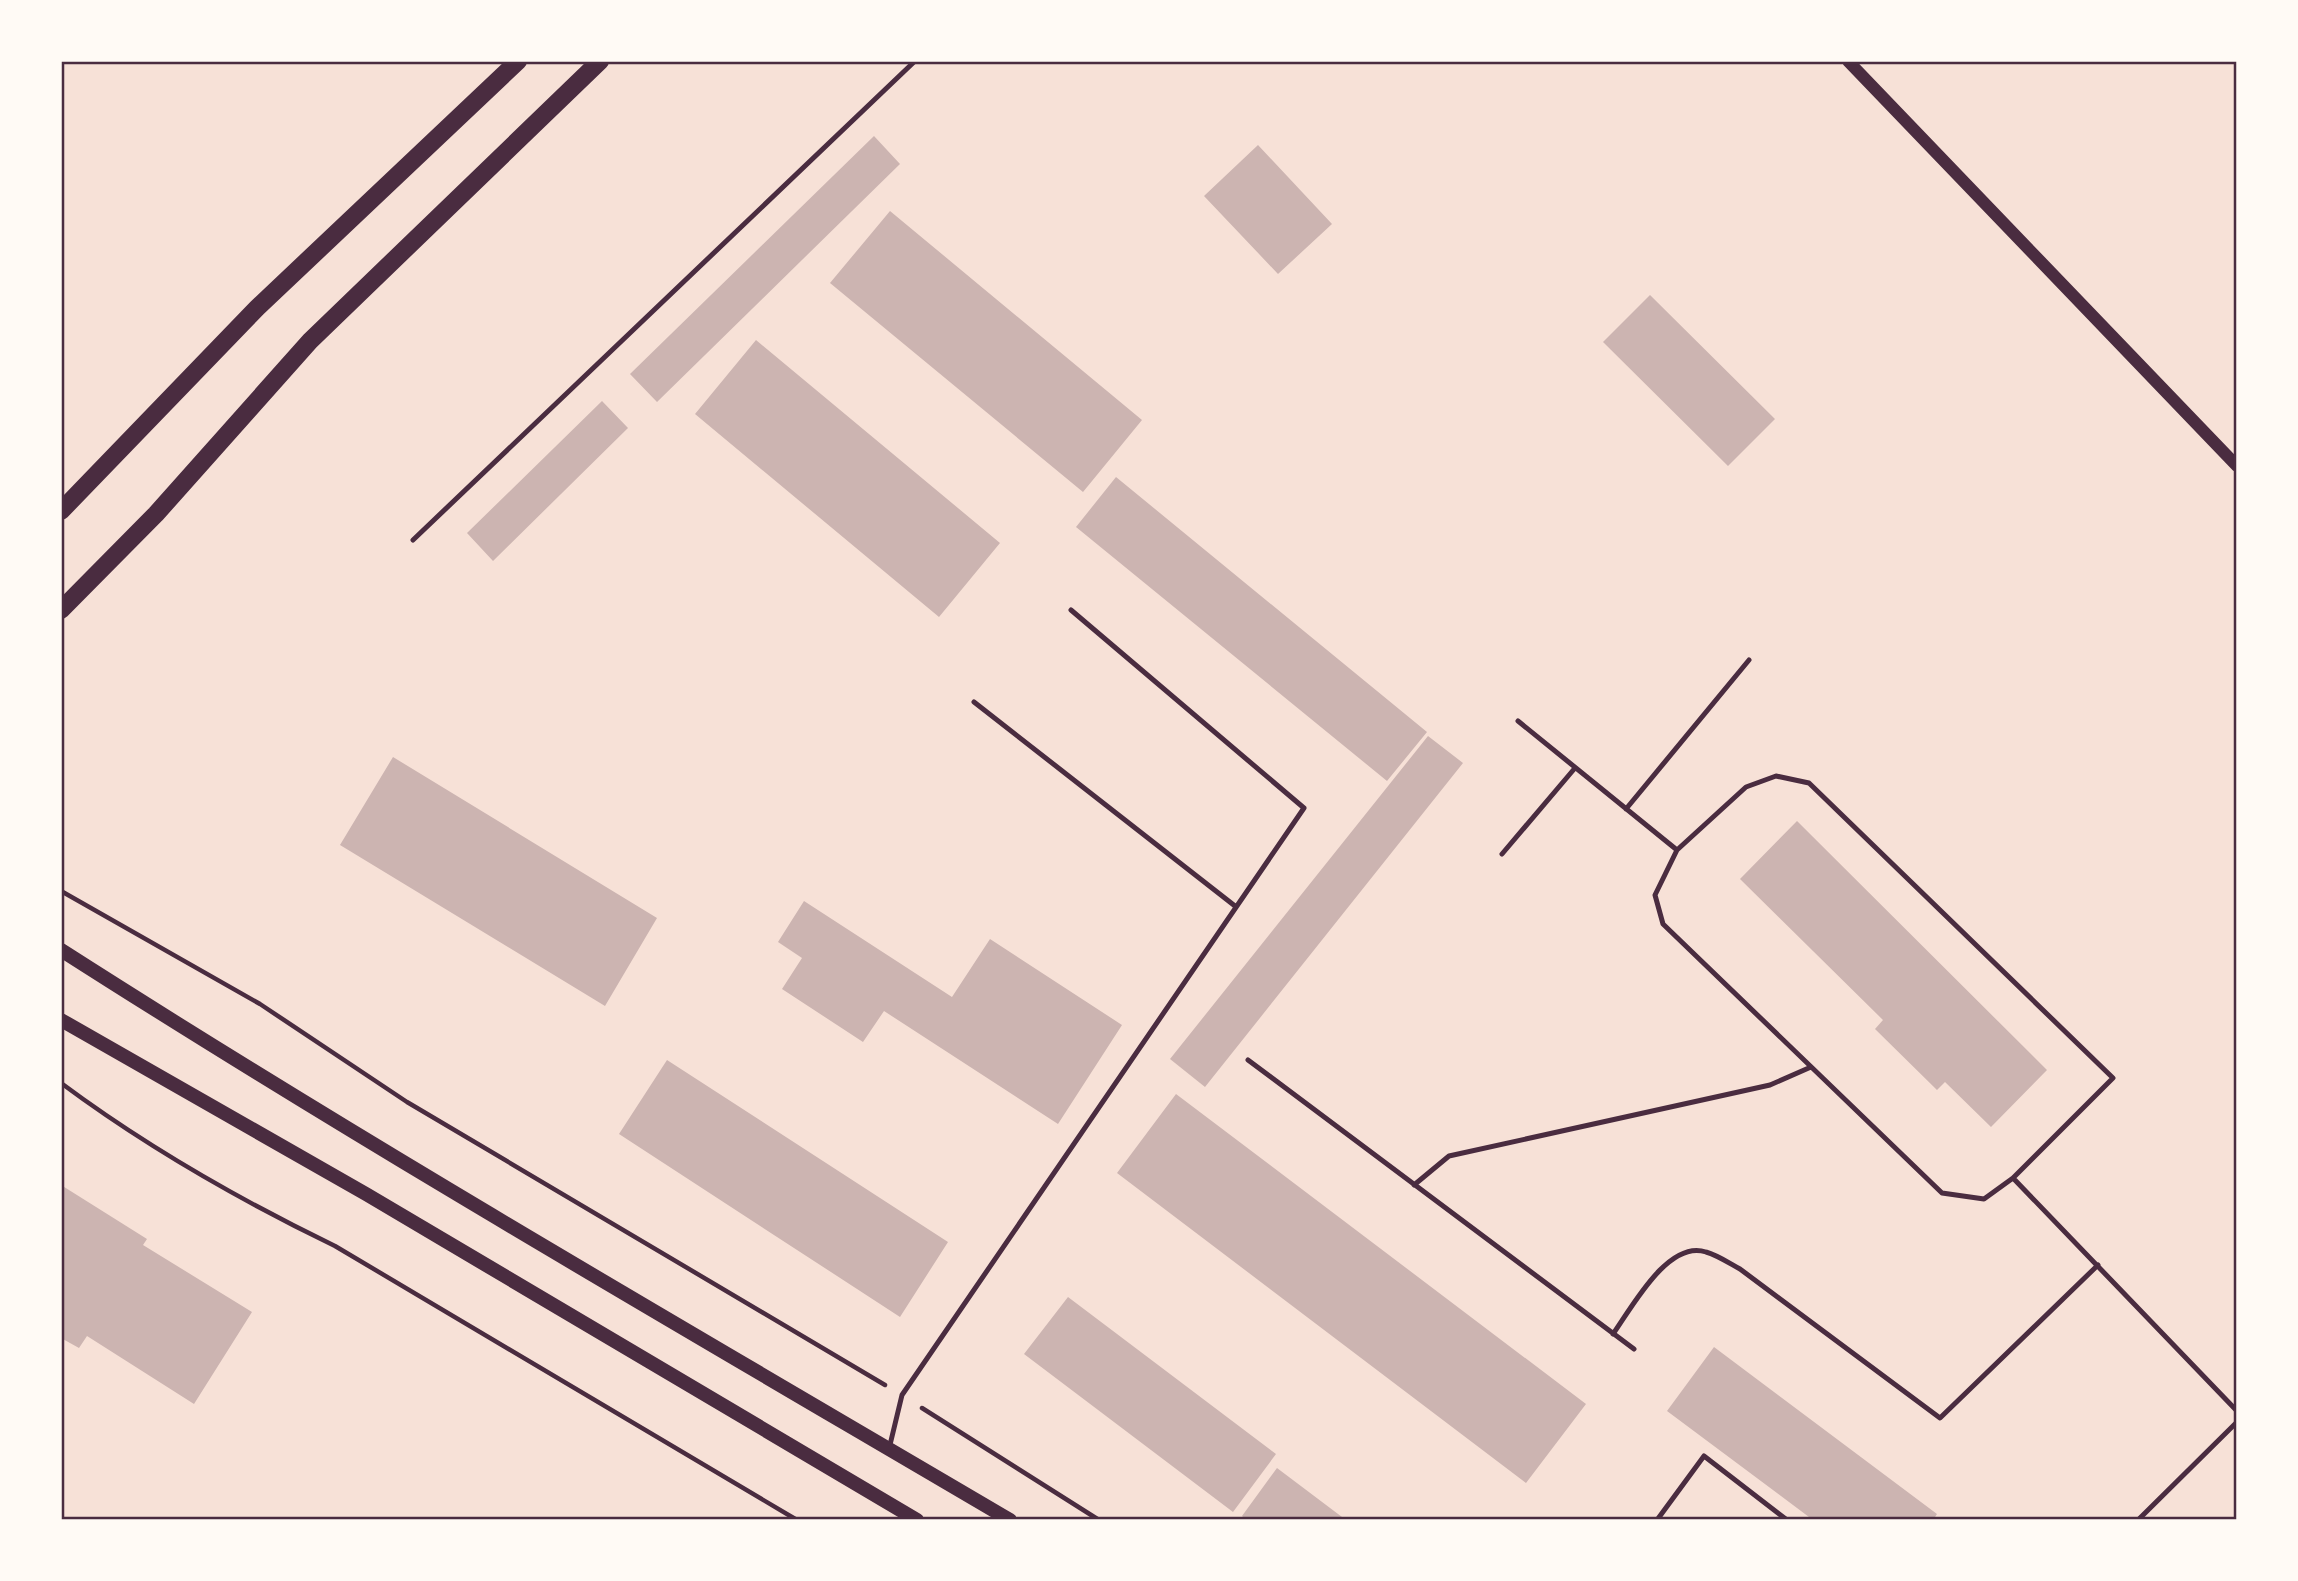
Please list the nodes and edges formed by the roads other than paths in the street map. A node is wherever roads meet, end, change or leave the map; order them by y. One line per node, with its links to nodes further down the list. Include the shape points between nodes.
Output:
1 (518, 61): 6 (main road, via 257,308)
2 (600, 61): 8 (main road, via 310,341 156,514)
3 (915, 61): 7 (lane)
4 (1848, 61): 5 (street)
5 (2237, 466)
6 (61, 511)
7 (413, 540)
8 (61, 610)
9 (1071, 610): 17 (lane, via 1304,808)
10 (1749, 660): 14 (lane)
11 (974, 702): 17 (lane)
12 (1518, 721): 13 (lane)
13 (1576, 768): 14 (lane); 16 (lane)
14 (1626, 809): 15 (lane)
15 (1678, 850): 21 (lane, via 1655,895 1663,924); 22 (lane, via 1746,787 1776,776 1809,783 2113,1078)
16 (1502, 853)
17 (1235, 906): 29 (lane, via 902,1395)
18 (61, 950): 29 (main road, via 196,1037)
19 (61, 1020): 30 (main road, via 366,1194)
20 (1248, 1060): 23 (lane)
21 (1811, 1067): 22 (lane, via 1942,1193 1984,1199); 23 (lane, via 1770,1085 1449,1156)
22 (2013, 1178): 24 (lane)
23 (1414, 1185): 25 (lane)
24 (2098, 1265): 25 (lane, via 1940,1418 1740,1269 1703,1250 1678,1254 1670,1261); 27 (lane)
25 (1613, 1334): 26 (lane)
26 (1634, 1349)
27 (2237, 1411)
28 (2237, 1422): 34 (lane)
29 (889, 1449): 31 (main road)
30 (917, 1520)
31 (1010, 1520)
32 (1657, 1520): 33 (lane, via 1704,1456)
33 (1787, 1520)
34 (2138, 1520)

